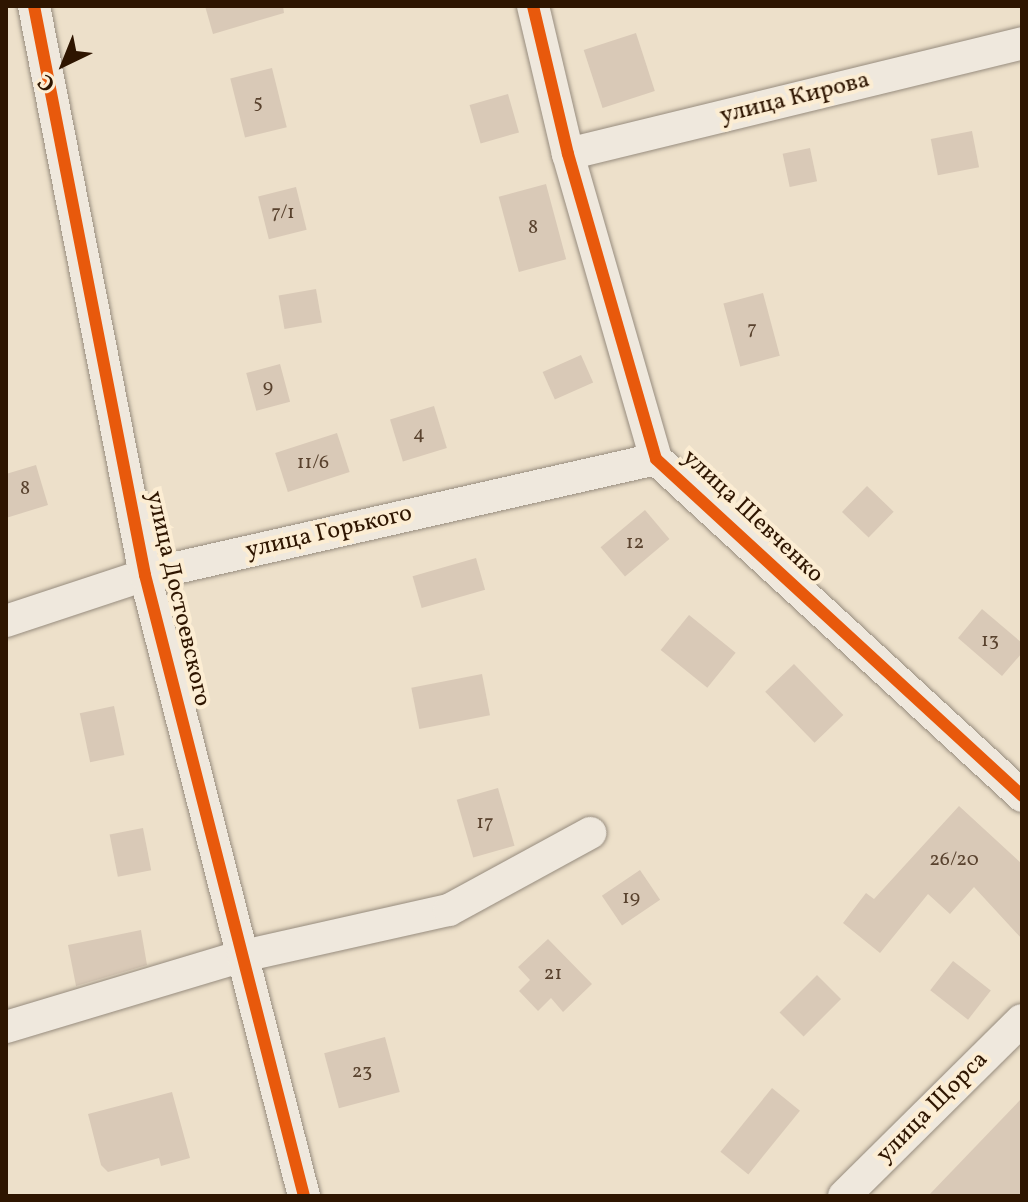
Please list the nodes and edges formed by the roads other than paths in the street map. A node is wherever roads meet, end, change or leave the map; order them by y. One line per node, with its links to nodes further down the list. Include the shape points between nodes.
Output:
1 (34, 6): 6 (street, улица Достоевского)
2 (533, 6): 4 (street, улица Шевченко)
3 (1022, 43): 4 (street, улица Кирова)
4 (568, 154): 5 (street, улица Шевченко)
5 (656, 459): 6 (street, улица Горького); 8 (street, улица Шевченко)
6 (145, 575): 7 (street, улица Горького); 10 (street, улица Достоевского)
7 (6, 621)
8 (1022, 796)
9 (590, 833): 10 (street, via 449,910)
10 (243, 956): 12 (street); 13 (street, улица Достоевского)
11 (1022, 1020): 14 (street, улица Щорса)
12 (6, 1027)
13 (304, 1196)
14 (844, 1196)

